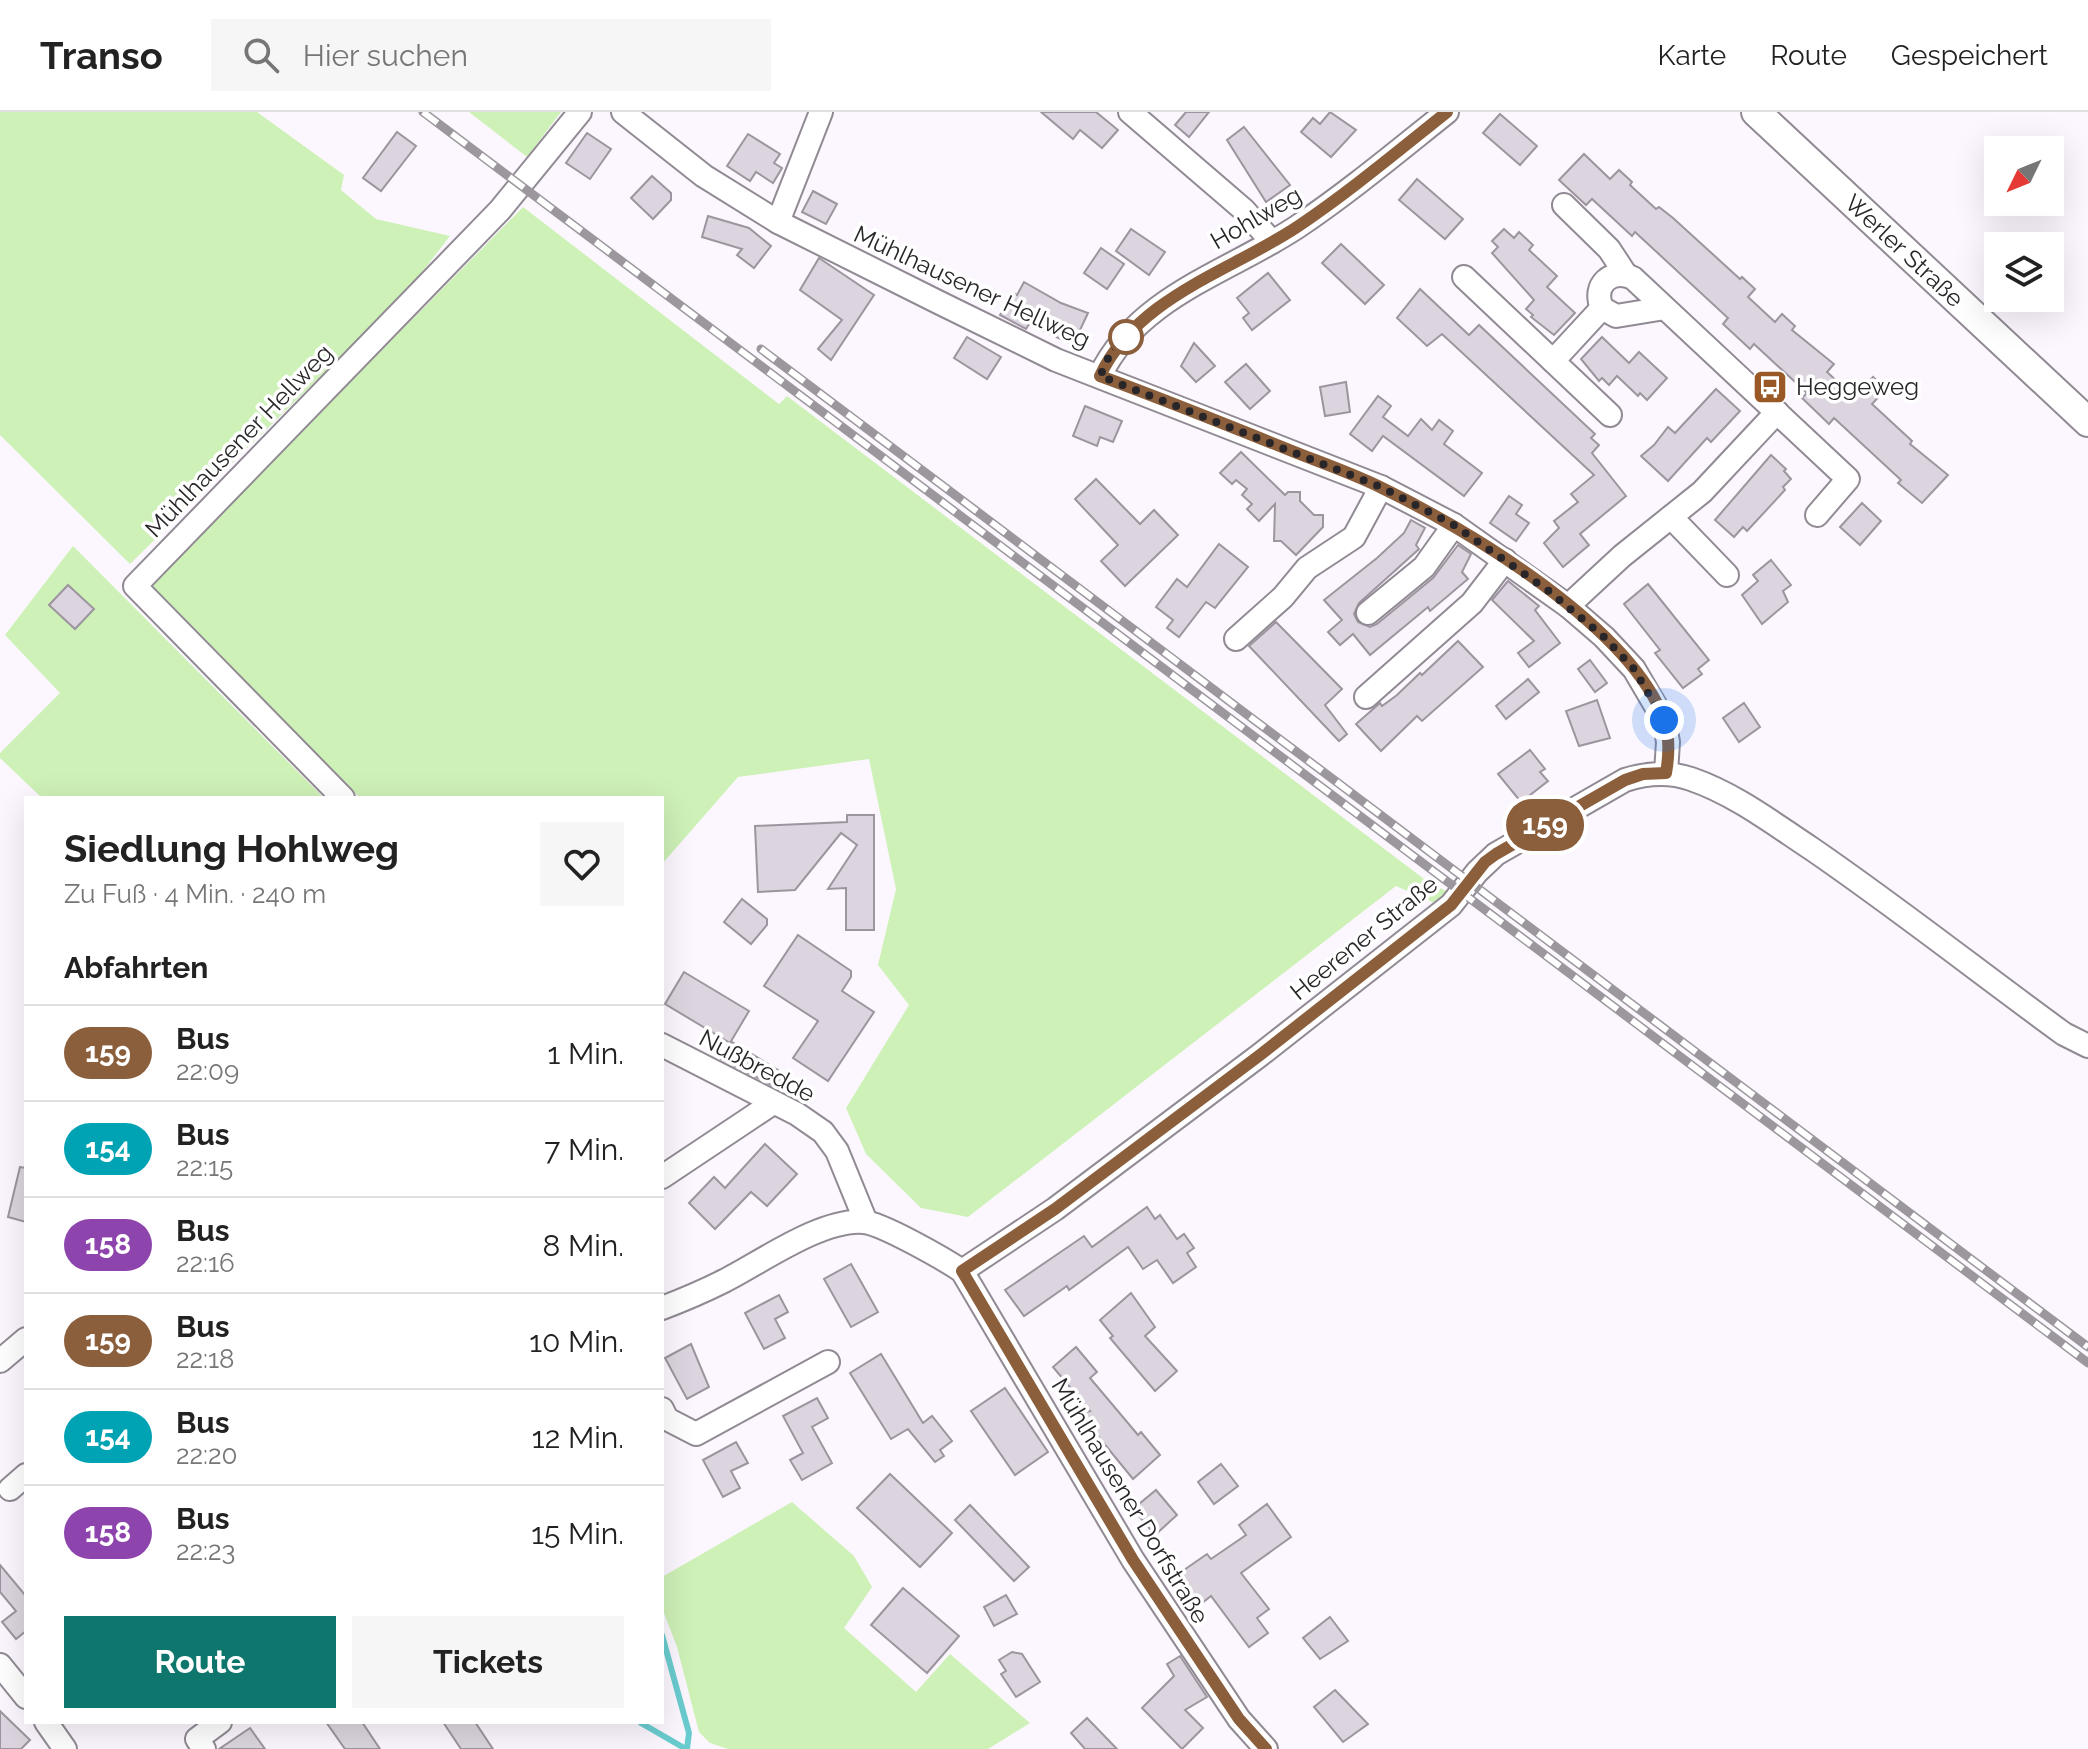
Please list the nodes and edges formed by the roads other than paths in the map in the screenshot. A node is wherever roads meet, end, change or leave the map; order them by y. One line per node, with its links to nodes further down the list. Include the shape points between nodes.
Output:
1 (580, 112): 30 (street, Mühlhausener Hellweg, via 500,210 135,586)
2 (623, 112): 8 (street, Mühlhausener Hellweg, via 704,176)
3 (821, 112): 8 (street)
4 (1130, 112): 9 (street, via 1244,210)
5 (1446, 112): 9 (street, Hohlweg)
6 (1756, 112): 18 (main road, Werler Straße)
7 (1564, 205): 10 (street, via 1609,249)
8 (778, 222): 15 (street, Mühlhausener Hellweg, via 1056,360)
9 (1272, 242): 15 (street, Hohlweg, via 1160,308 1112,350)
10 (1626, 275): 12 (street, via 1604,281 1598,295); 13 (street)
11 (1464, 277): 14 (street)
12 (1602, 308): 13 (street, via 1616,316); 14 (street)
13 (1665, 308): 16 (street)
14 (1553, 361): 17 (street)
15 (1100, 376): 19 (street, Mühlhausener Hellweg)
16 (1777, 412): 20 (street, via 1848,479); 21 (street, via 1702,492)
17 (1610, 415)
18 (2088, 422)
19 (1381, 487): 22 (street, Mühlhausener Hellweg); 27 (street, via 1354,537 1307,568)
20 (1817, 515)
21 (1671, 517): 24 (street); 25 (street)
22 (1454, 525): 23 (street, Mühlhausener Hellweg); 26 (street, via 1424,567)
23 (1505, 560): 25 (street, Mühlhausener Hellweg); 28 (street, via 1472,603)
24 (1727, 575)
25 (1568, 606): 29 (street, Mühlhausener Hellweg, via 1624,658 1653,699 1668,742)
26 (1368, 613)
27 (1236, 639)
28 (1366, 697)
29 (1666, 773): 32 (street, Heerener Straße, via 1708,785 1750,807 2064,1034); 36 (street, Heerener Straße, via 1625,780 1496,854 1451,905 1260,1055 1055,1209)
30 (341, 796)
31 (664, 1046): 33 (street, Nußbredde)
32 (2088, 1046)
33 (773, 1103): 34 (street); 35 (street, Nußbredde, via 823,1132 837,1151)
34 (664, 1176)
35 (866, 1222): 36 (street); 37 (street, via 821,1230)
36 (962, 1271): 48 (street, Mühlhausener Dorfstraße, via 1141,1573 1239,1719)
37 (664, 1307)
38 (24, 1341): 39 (street)
39 (0, 1361)
40 (828, 1362): 41 (street, via 696,1434)
41 (664, 1413)
42 (0, 1665): 43 (street)
43 (24, 1695)
44 (47, 1724): 47 (street)
45 (218, 1724): 46 (street)
46 (200, 1744)
47 (65, 1749)
48 (1266, 1749)

